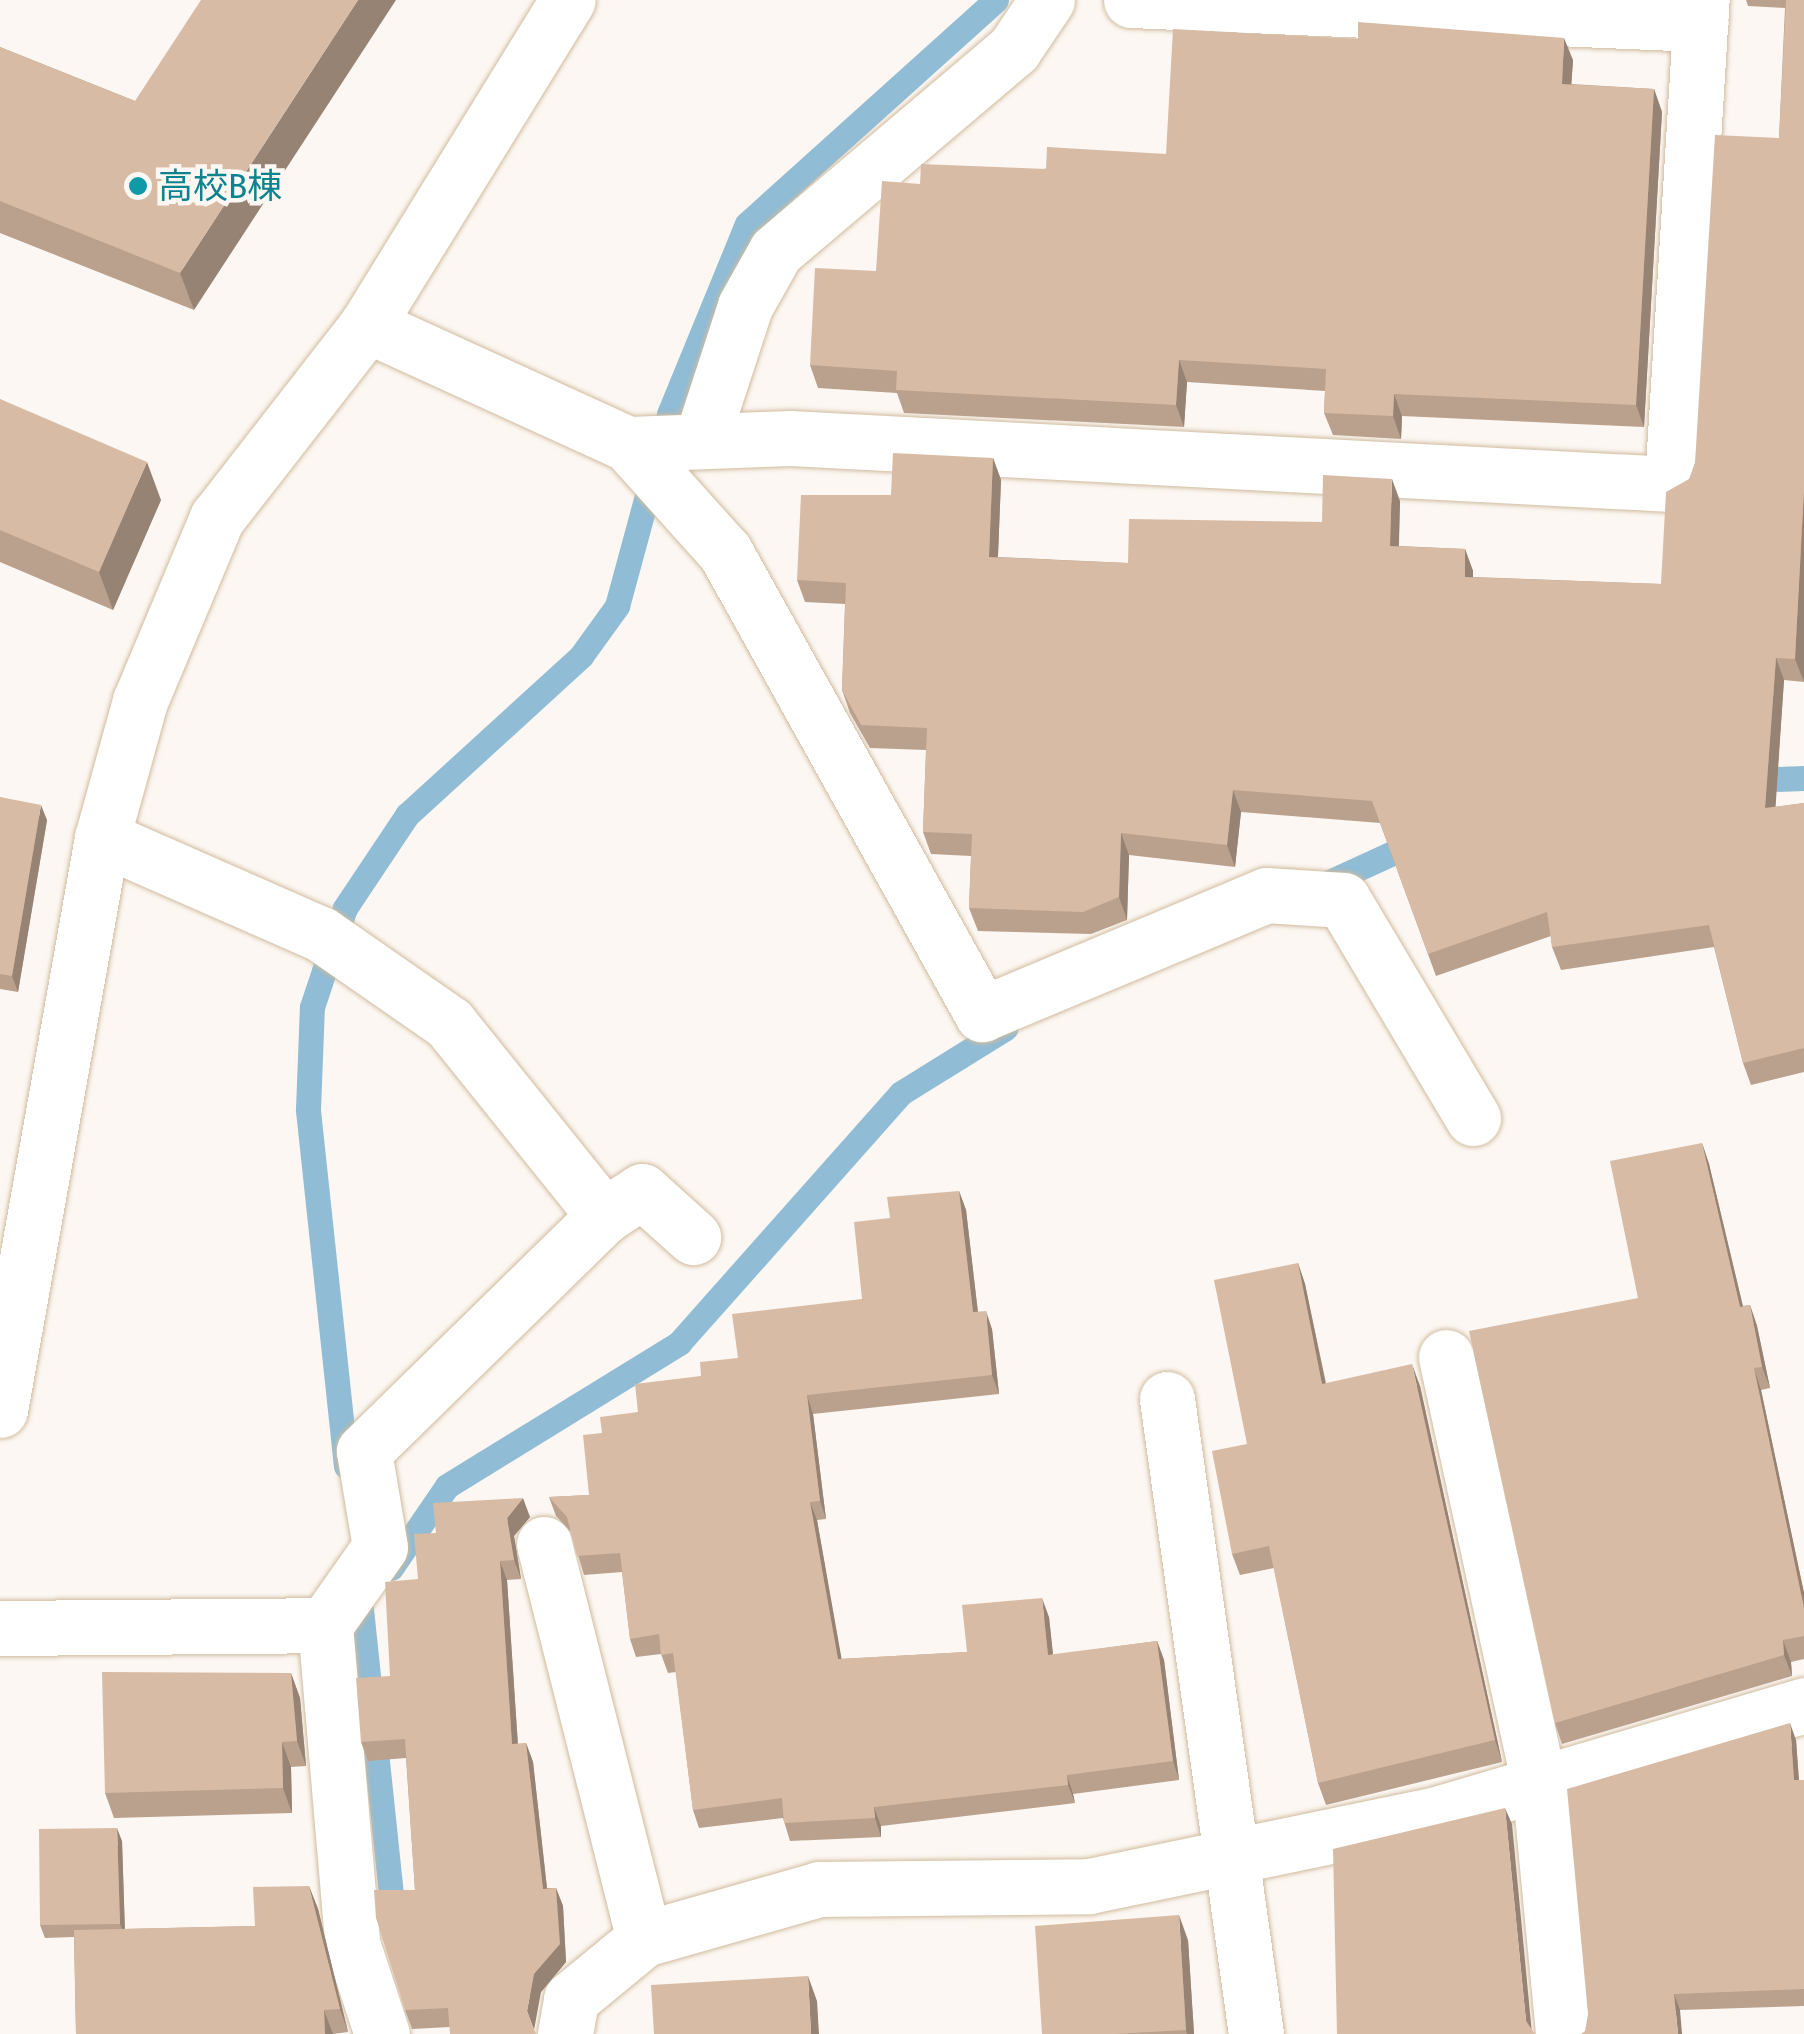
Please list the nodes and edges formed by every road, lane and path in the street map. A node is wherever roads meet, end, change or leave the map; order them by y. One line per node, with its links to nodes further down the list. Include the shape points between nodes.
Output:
1 (568, 0): 5 (street)
2 (1048, 0): 6 (street, via 1014,49 776,251 745,306)
3 (1130, 0): 4 (street)
4 (1701, 12): 6 (street, via 1672,484 790,438)
5 (367, 325): 7 (street); 8 (street, via 217,518 140,701)
6 (701, 441): 7 (street)
7 (628, 444): 9 (street, via 725,552 982,1014 1266,896 1343,900)
8 (102, 838): 10 (street, via 321,934 449,1023); 14 (street)
9 (1472, 1118)
10 (604, 1216): 11 (street, via 642,1191); 16 (street, via 364,1451 380,1547)
11 (693, 1238)
12 (1446, 1358): 19 (street)
13 (1167, 1399): 20 (street)
14 (0, 1410)
15 (544, 1544): 21 (street)
16 (325, 1624): 17 (street); 22 (street, via 352,1943)
17 (0, 1628)
18 (1804, 1705): 19 (street)
19 (1539, 1783): 20 (street); 25 (street)
20 (1235, 1856): 21 (street, via 1089,1886 819,1889); 24 (street)
21 (644, 1939): 23 (street, via 571,1999)
22 (382, 2034)
23 (565, 2034)
24 (1256, 2034)
25 (1563, 2034)

